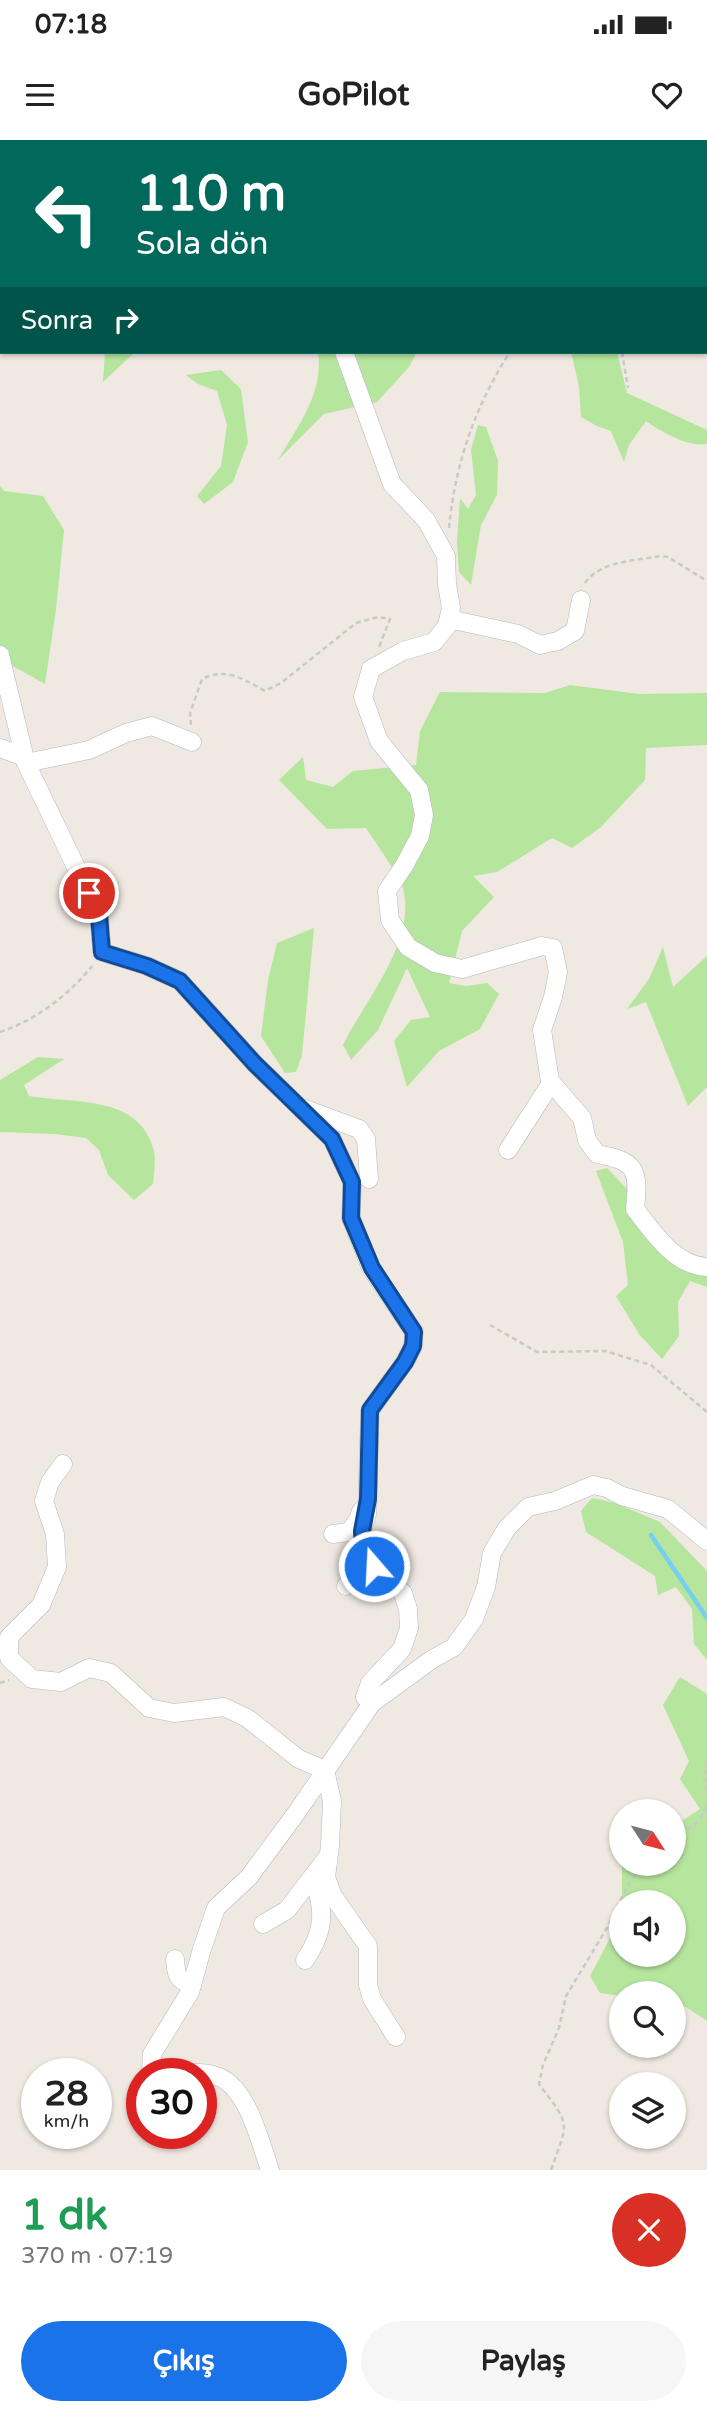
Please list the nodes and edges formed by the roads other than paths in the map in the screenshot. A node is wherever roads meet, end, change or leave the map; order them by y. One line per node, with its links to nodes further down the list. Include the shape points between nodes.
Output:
1 (345, 354): 3 (street, via 392,484 426,520 446,556)
2 (581, 600): 3 (street, via 575,631 540,645 518,634)
3 (449, 619): 8 (street, via 434,642 403,651 371,669 363,697 379,741 419,790 424,814 420,836 387,891 390,920 408,947 435,963 462,969 542,946 553,948 558,972 542,1030)
4 (0, 655): 7 (street)
5 (192, 742): 7 (street, via 152,726 89,750)
6 (0, 748): 7 (street)
7 (25, 760): 9 (street, via 99,915 102,952 180,981)
8 (551, 1083): 10 (street); 12 (street, via 582,1118 587,1140 597,1154 620,1158 633,1168 635,1209 667,1248 696,1267)
9 (299, 1106): 11 (street, via 359,1129 366,1139); 14 (street, via 332,1139 352,1182 351,1218 372,1268 414,1332 405,1362 370,1410)
10 (508, 1150)
11 (369, 1179)
12 (707, 1267)
13 (63, 1464): 20 (street, via 44,1501 57,1567 40,1605 9,1637 9,1658 32,1679 61,1682 89,1668 111,1673 149,1708 174,1713 224,1707 247,1718 299,1759)
14 (369, 1484): 15 (street, via 358,1520 349,1532); 17 (street, via 363,1549)
15 (333, 1534)
16 (707, 1541): 19 (street, via 668,1509 593,1485 528,1507 507,1528 492,1553 474,1619 454,1647)
17 (374, 1566): 18 (street); 19 (street, via 403,1593 408,1628 402,1649 369,1683 365,1697)
18 (346, 1586)
19 (372, 1703): 20 (street)
20 (324, 1770): 21 (street, via 332,1801); 26 (street, via 249,1877 216,1908)
21 (328, 1856): 22 (street); 27 (street, via 326,1877 333,1896 368,1946 372,1999)
22 (314, 1876): 23 (street, via 287,1910); 25 (street, via 322,1927)
23 (263, 1924)
24 (175, 1959): 26 (street, via 176,1975)
25 (305, 1960)
26 (192, 1985): 28 (street)
27 (396, 2036)
28 (152, 2058)
29 (217, 2076): 30 (street, via 234,2087 251,2116)
30 (270, 2170)

